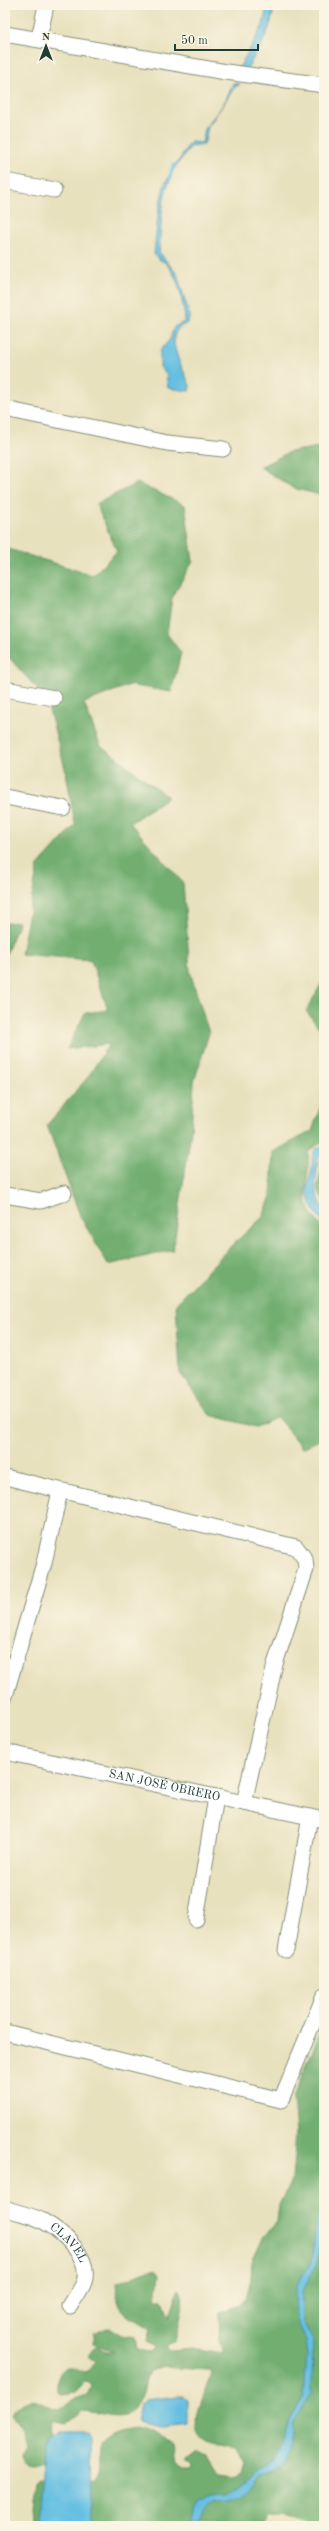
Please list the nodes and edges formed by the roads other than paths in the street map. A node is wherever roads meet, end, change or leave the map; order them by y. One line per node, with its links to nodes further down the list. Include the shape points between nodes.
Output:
1 (46, 5): 3 (street)
2 (5, 34): 3 (street)
3 (40, 39): 4 (street, via 226,72)
4 (324, 85)
5 (5, 181): 6 (street)
6 (54, 190)
7 (5, 409): 8 (street, via 167,443)
8 (223, 449)
9 (5, 689): 10 (street)
10 (54, 698)
11 (5, 797): 12 (street)
12 (63, 808)
13 (64, 1192): 14 (street, via 41,1201)
14 (5, 1195)
15 (5, 1478): 16 (street)
16 (60, 1491): 17 (street, via 44,1563); 20 (street, via 296,1547 305,1559 306,1569 275,1664)
17 (5, 1696)
18 (6, 1756): 19 (street, SAN JOSÉ OBRERO)
19 (216, 1797): 20 (street, SAN JOSÉ OBRERO); 22 (street)
20 (244, 1803): 21 (street, SAN JOSÉ OBRERO)
21 (317, 1818): 23 (street)
22 (196, 1919)
23 (286, 1950)
24 (324, 1996): 25 (street, via 281,2100)
25 (5, 2032)
26 (5, 2208): 27 (street, CLAVEL, via 43,2221 63,2235 78,2253 85,2266 84,2282)
27 (70, 2306)

